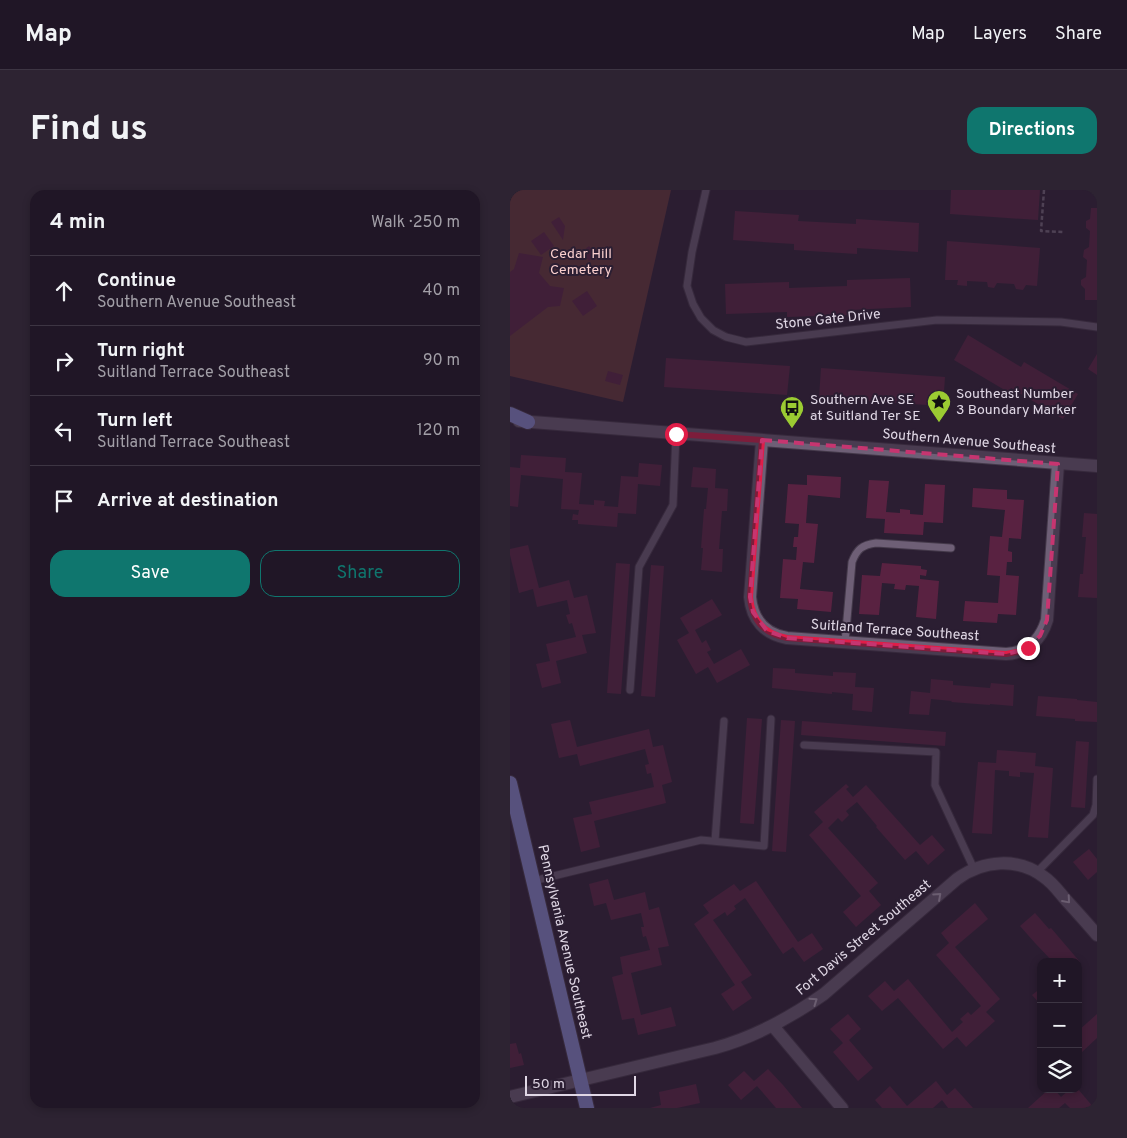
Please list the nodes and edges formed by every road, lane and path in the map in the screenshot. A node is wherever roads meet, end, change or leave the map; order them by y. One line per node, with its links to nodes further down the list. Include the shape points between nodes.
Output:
1 (706, 190): 4 (lane, Stone Gate Drive, via 687,286 701,318 726,337 746,342 937,320 1061,322)
2 (1044, 190): 3 (path, via 1041,231)
3 (1063, 232)
4 (1097, 327)
5 (510, 414): 7 (highway)
6 (510, 421): 7 (street, Southern Avenue Southeast)
7 (528, 422): 8 (street, Southern Avenue Southeast)
8 (676, 434): 9 (street, Southern Avenue Southeast); 14 (lane, via 673,505 639,568)
9 (762, 440): 10 (street, Southern Avenue Southeast); 13 (street, Suitland Terrace Southeast, via 750,597 753,612 761,626 776,636)
10 (1058, 464): 11 (street, Southern Avenue Southeast); 13 (street, Suitland Terrace Southeast, via 1047,620 1043,631 1028,648 1006,654)
11 (1097, 466)
12 (951, 548): 13 (lane, via 876,543 861,548 852,562)
13 (844, 642)
14 (630, 690)
15 (771, 719): 20 (lane, via 764,846)
16 (724, 721): 20 (lane)
17 (804, 745): 21 (lane, via 936,752 935,785)
18 (1097, 779): 22 (lane, via 1093,815)
19 (510, 784): 23 (highway, Pennsylvania Avenue Southeast)
20 (715, 841): 23 (lane, via 701,840)
21 (974, 869): 22 (street, Fort Davis Street Southeast, via 1002,863); 25 (street, Fort Davis Street Southeast, one-way to 21, via 824,994 957,879)
22 (1034, 871): 24 (street, one-way to 24, via 1051,883)
23 (533, 881): 26 (highway, Pennsylvania Avenue Southeast)
24 (1097, 935)
25 (773, 1026): 26 (street, Fort Davis Street Southeast, via 725,1045); 29 (street)
26 (580, 1080): 27 (street, Fort Davis Street Southeast); 28 (highway, Pennsylvania Avenue Southeast)
27 (510, 1097)
28 (587, 1108)
29 (841, 1108)

